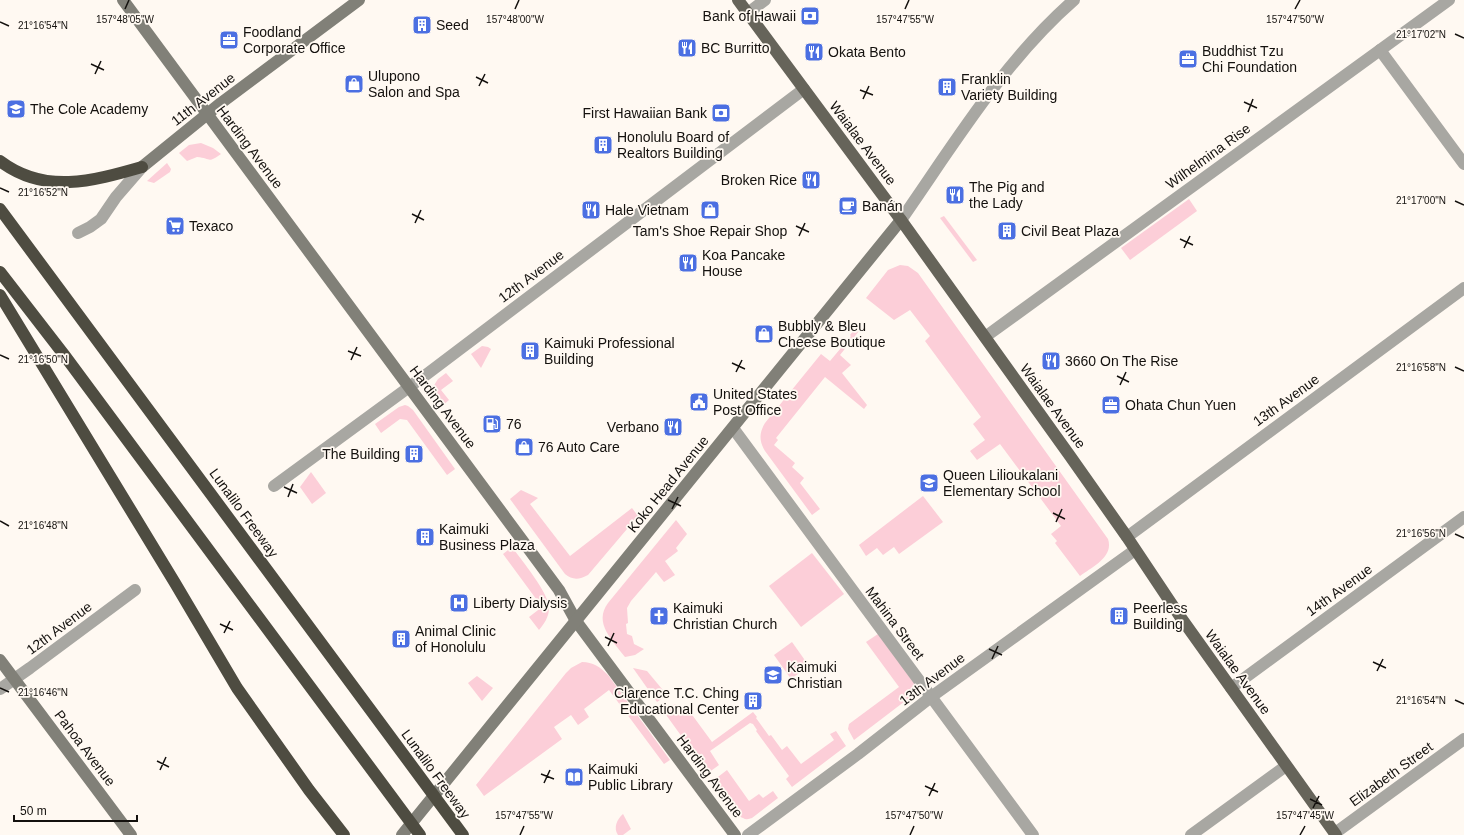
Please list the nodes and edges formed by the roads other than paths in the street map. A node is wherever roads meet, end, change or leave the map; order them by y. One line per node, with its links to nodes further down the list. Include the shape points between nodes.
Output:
1 (123, 0): 10 (street, Harding Avenue)
2 (359, 0): 10 (street, 11th Avenue)
3 (738, 0): 7 (main road, Waialae Avenue)
4 (765, 0): 7 (street)
5 (1074, 0): 15 (street, Koko Head Avenue, via 1034,38 1014,63)
6 (1449, 0): 8 (street, Wilhelmina Rise)
7 (748, 13): 9 (main road, Waialae Avenue)
8 (1380, 50): 12 (street); 20 (street, Wilhelmina Rise)
9 (804, 89): 15 (main road, Waialae Avenue); 21 (street, 12th Avenue)
10 (207, 114): 13 (street, 11th Avenue); 21 (street, Harding Avenue)
11 (0, 161): 13 (highway, via 28,176 71,183 90,181)
12 (1464, 164)
13 (142, 167): 16 (street, 11th Avenue, via 101,219)
14 (0, 209): 41 (highway, Lunalilo Freeway)
15 (901, 220): 20 (main road, Waialae Avenue); 22 (street, Koko Head Avenue)
16 (78, 233)
17 (0, 272): 40 (highway)
18 (1464, 288): 25 (street, 13th Avenue)
19 (0, 295): 38 (highway, via 237,688)
20 (985, 337): 25 (main road, Waialae Avenue)
21 (409, 387): 23 (street, 12th Avenue); 28 (street, Harding Avenue, via 559,590)
22 (733, 428): 28 (street, Koko Head Avenue); 33 (street, Mahina Street)
23 (274, 486)
24 (1464, 518): 31 (street, 14th Avenue)
25 (1127, 537): 26 (main road, Waialae Avenue)
26 (1135, 550): 31 (main road, Waialae Avenue); 33 (street, 13th Avenue)
27 (136, 590): 30 (street, 12th Avenue)
28 (576, 621): 39 (street, Koko Head Avenue); 42 (street, Harding Avenue)
29 (0, 660): 30 (street, Pahoa Avenue)
30 (14, 679): 32 (street, 12th Avenue); 37 (street, Pahoa Avenue)
31 (1231, 688): 35 (main road, Waialae Avenue)
32 (0, 689)
33 (931, 697): 43 (street, 13th Avenue); 44 (street, Mahina Street)
34 (1464, 739): 36 (street, Elizabeth Street)
35 (1286, 766): 36 (main road, Waialae Avenue); 45 (street)
36 (1335, 834)
37 (131, 835)
38 (344, 835)
39 (402, 835)
40 (420, 835)
41 (463, 835)
42 (734, 835)
43 (748, 835)
44 (1033, 835)
45 (1192, 835)

